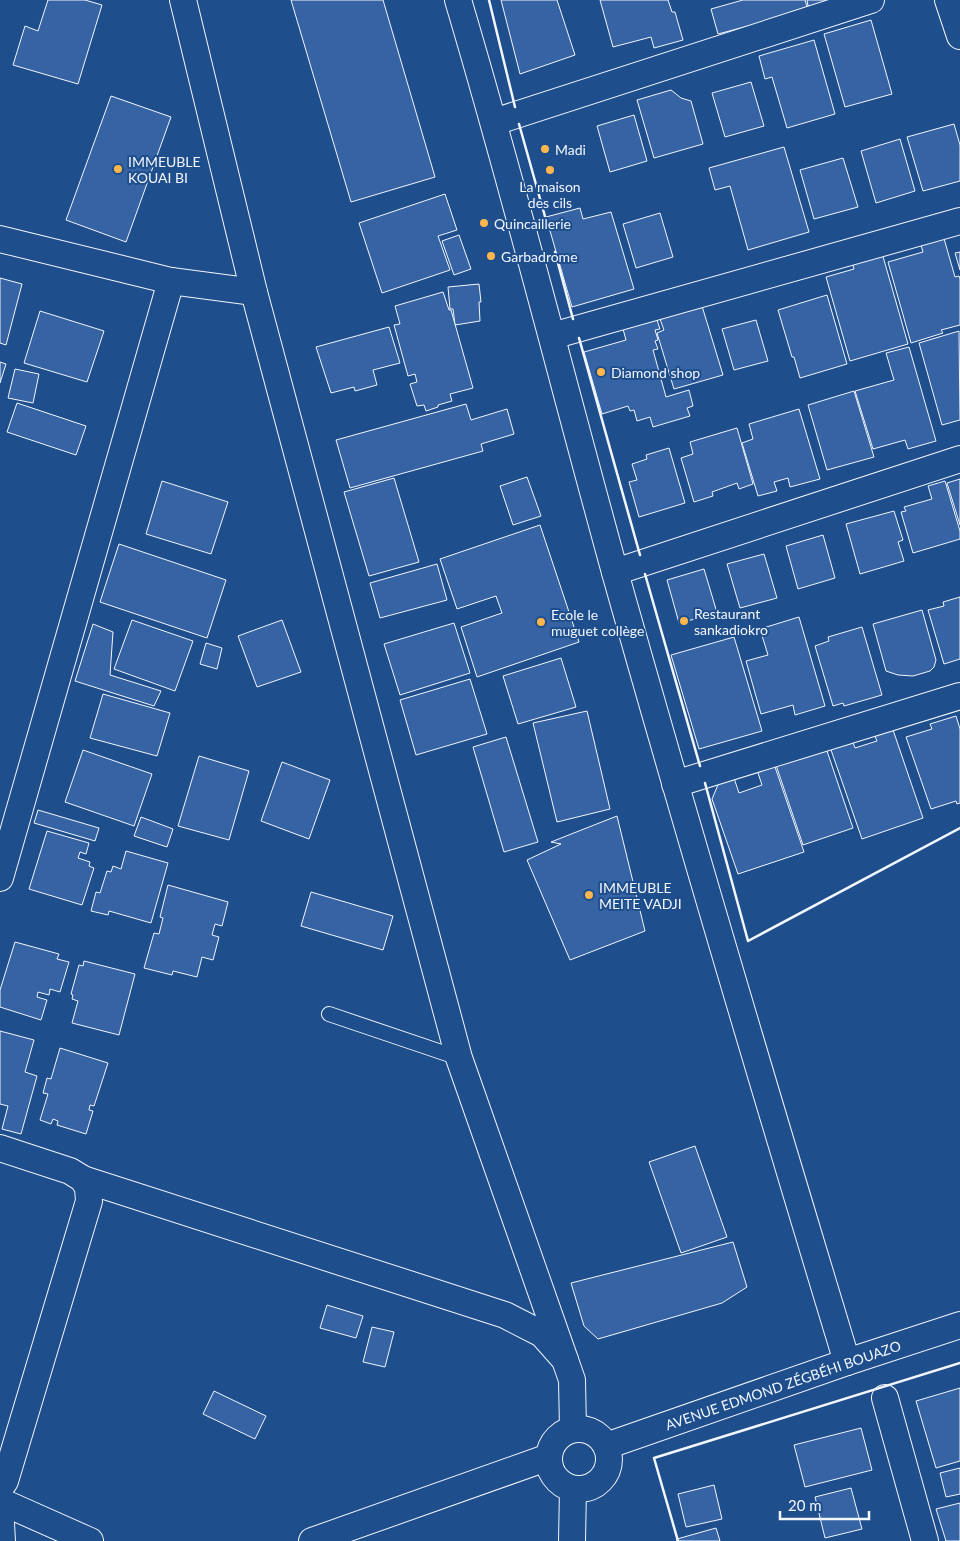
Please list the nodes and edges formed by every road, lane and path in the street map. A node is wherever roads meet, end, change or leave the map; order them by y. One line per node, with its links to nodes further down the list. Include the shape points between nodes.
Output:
1 (183, 0): 10 (street)
2 (458, 0): 6 (street)
3 (872, 0): 6 (street)
4 (948, 0): 5 (street)
5 (960, 36)
6 (494, 122): 11 (street)
7 (960, 221): 11 (street)
8 (0, 239): 9 (street)
9 (170, 281): 10 (street); 16 (street)
10 (254, 292): 18 (street)
11 (552, 336): 13 (street)
12 (960, 459): 13 (street)
13 (615, 572): 15 (street)
14 (960, 696): 15 (street)
15 (675, 784): 23 (street)
16 (0, 878)
17 (329, 1014): 18 (lane)
18 (460, 1058): 22 (street)
19 (0, 1148): 20 (street)
20 (83, 1178): 22 (street, via 505,1315 542,1334); 28 (street, via 89,1201 8,1472)
21 (960, 1325): 23 (street, AVENUE EDMOND ZÉGBÉHI BOUAZO)
22 (565, 1360): 25 (street, via 572,1380)
23 (847, 1362): 26 (street, AVENUE EDMOND ZÉGBÉHI BOUAZO)
24 (886, 1398): 35 (street)
25 (573, 1429): 26 (street, via 587,1430); 27 (street, via 561,1434)
26 (606, 1446): 29 (street, via 608,1468 603,1478 584,1489)
27 (548, 1457): 29 (street, via 556,1479); 33 (street)
28 (0, 1488)
29 (573, 1489): 34 (street)
30 (0, 1503): 31 (street); 32 (street)
31 (2, 1541)
32 (90, 1541)
33 (312, 1541)
34 (572, 1541)
35 (925, 1541)

